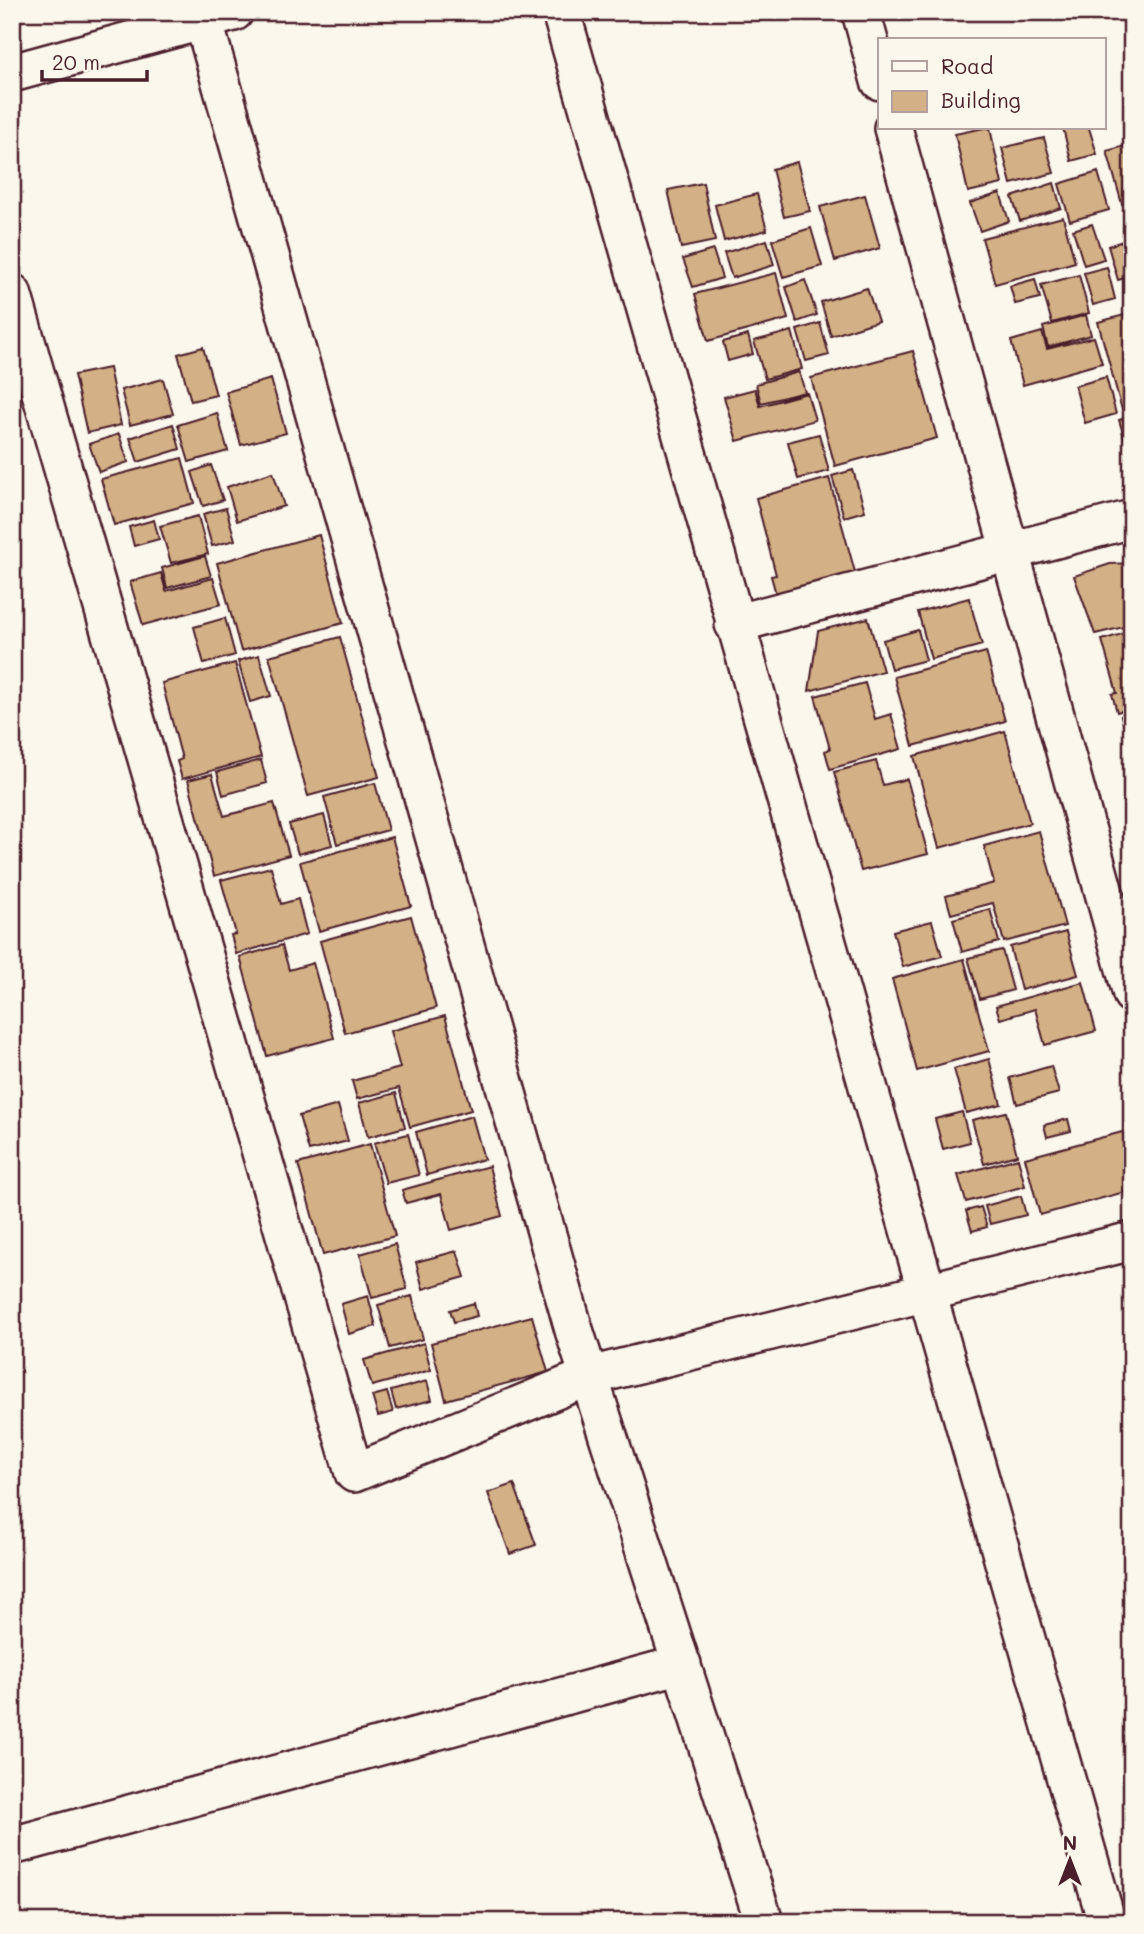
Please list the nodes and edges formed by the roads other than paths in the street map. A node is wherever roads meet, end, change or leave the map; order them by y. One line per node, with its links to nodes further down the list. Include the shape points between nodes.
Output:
1 (561, 12): 10 (street)
2 (861, 12): 5 (street)
3 (213, 15): 4 (street); 14 (street)
4 (12, 73)
5 (878, 74)
6 (893, 130): 9 (street)
7 (12, 293): 14 (street, via 354,1473)
8 (1132, 519): 9 (street)
9 (1010, 552): 10 (street); 11 (street)
10 (734, 624): 13 (street)
11 (1132, 994)
12 (1132, 1241): 13 (street)
13 (927, 1292): 14 (street); 17 (street)
14 (590, 1377): 15 (street)
15 (682, 1664): 16 (street); 18 (street)
16 (12, 1846)
17 (1112, 1918)
18 (764, 1922)

